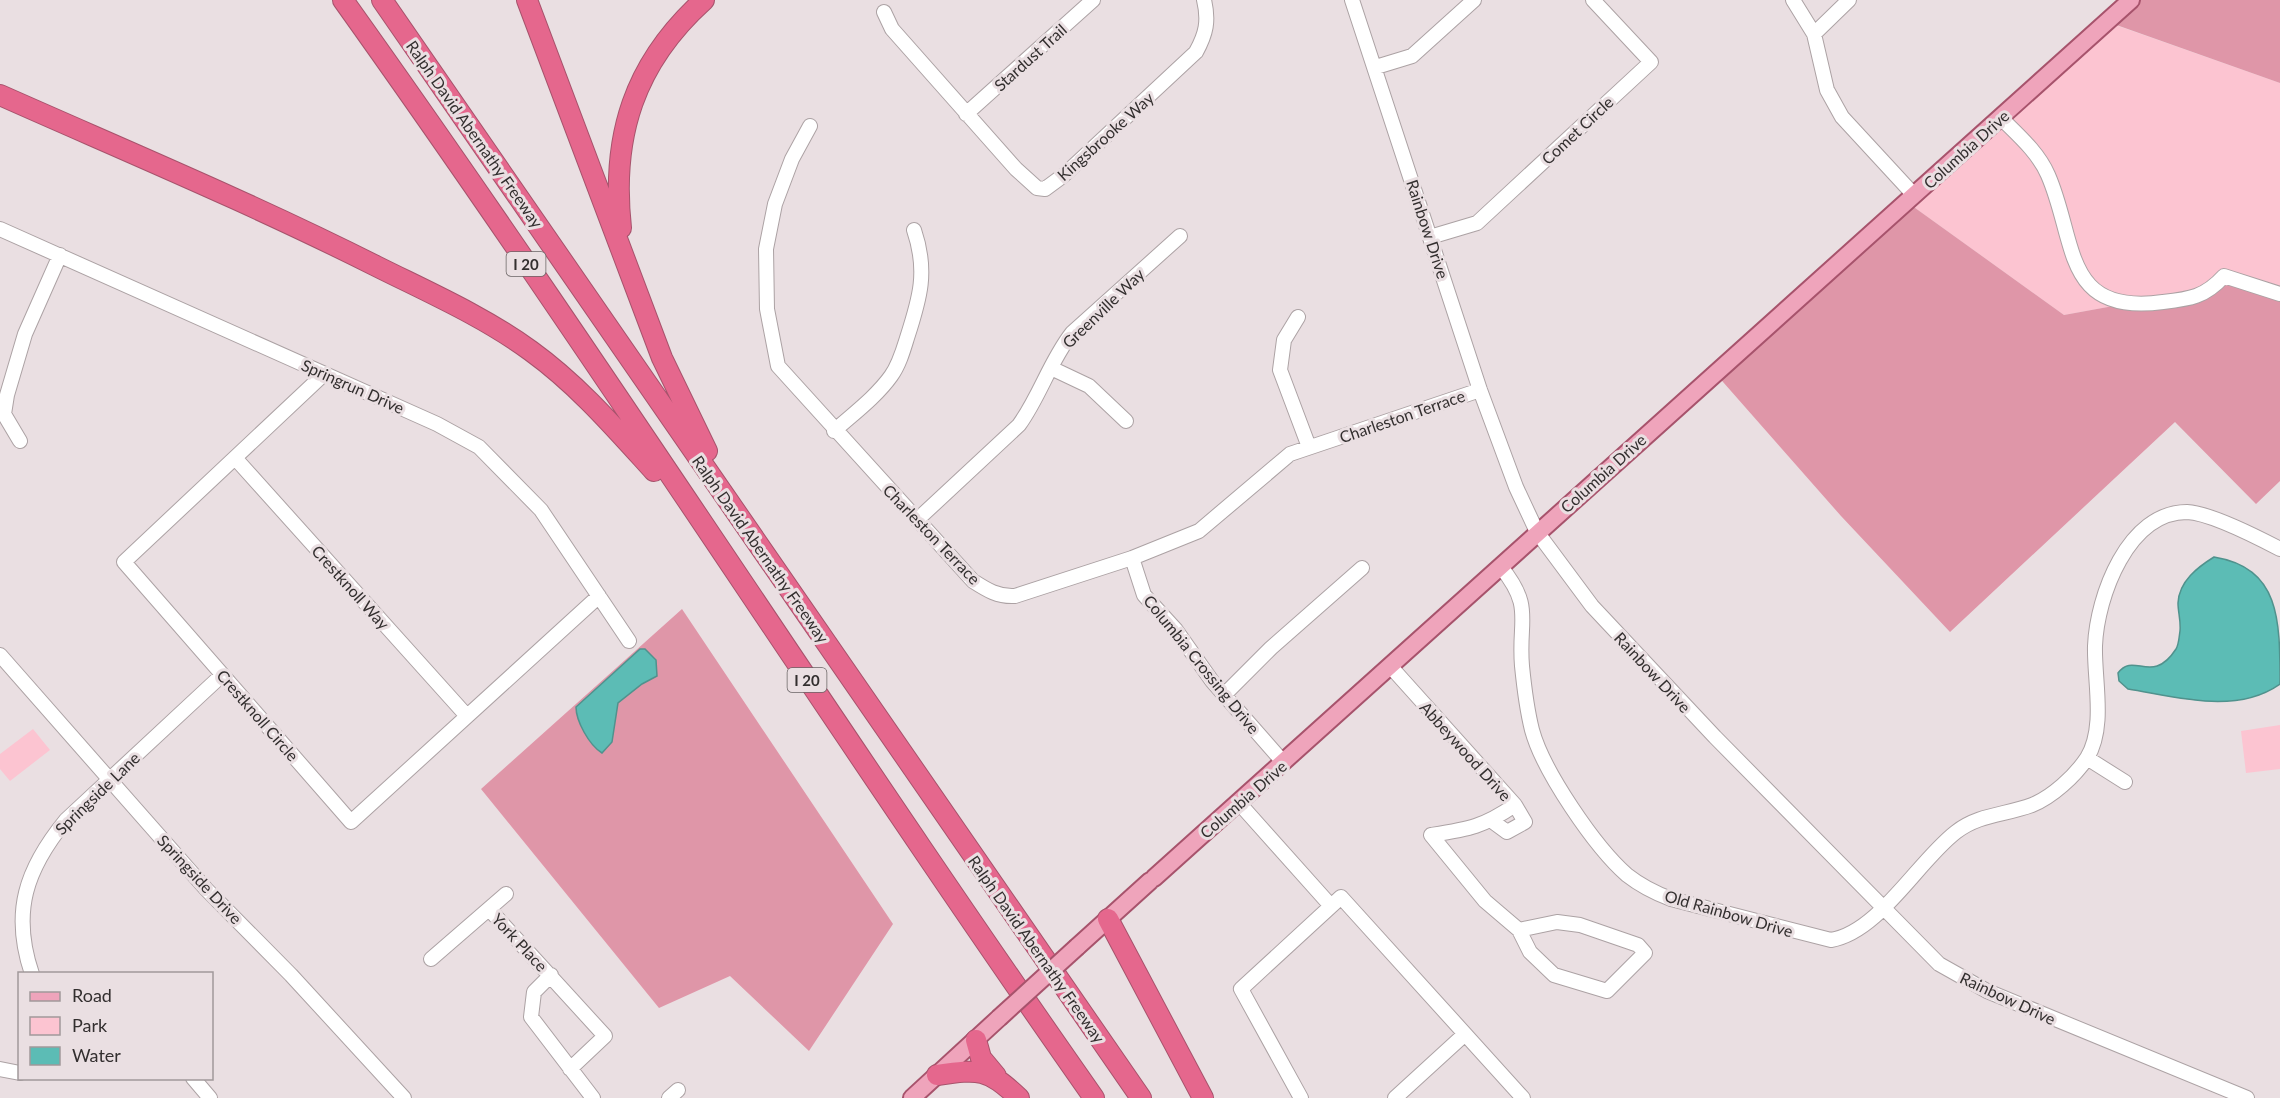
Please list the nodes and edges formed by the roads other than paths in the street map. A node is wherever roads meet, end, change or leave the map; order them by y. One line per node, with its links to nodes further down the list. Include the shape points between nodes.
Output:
1 (343, 0): 38 (highway, Ralph David Abernathy Freeway / I 20, via 454,156)
2 (382, 0): 47 (highway, Ralph David Abernathy Freeway / I 20)
3 (527, 0): 26 (highway)
4 (704, 0): 26 (highway, via 658,49 637,89 624,127 618,201)
5 (1093, 0): 17 (street, Stardust Trail)
6 (1204, 0): 17 (street, Kingsbrooke Way, via 1208,15 1206,33 1196,52 1046,189 1030,183)
7 (1352, 0): 15 (street, Rainbow Drive)
8 (1474, 0): 15 (street, via 1412,56)
9 (1593, 0): 24 (street, Comet Circle, via 1651,62 1477,223)
10 (1793, 0): 14 (street)
11 (1849, 0): 14 (street)
12 (2131, 0): 18 (main road, Columbia Drive)
13 (884, 12): 17 (street, Kingsbrooke Way, via 892,29)
14 (1814, 34): 20 (street, via 1827,90 1842,117)
15 (1376, 67): 24 (street, Rainbow Drive)
16 (0, 95): 38 (highway, via 319,237 470,312 562,375 603,414)
17 (966, 114)
18 (2001, 118): 20 (main road, Columbia Drive); 27 (street, via 2031,148 2048,174 2076,262 2100,296 2126,304 2191,299 2211,290 2224,276)
19 (810, 126): 33 (street, Charleston Terrace, via 775,204 766,249 767,309 778,366)
20 (1914, 195): 39 (main road, Columbia Drive)
21 (0, 229): 25 (street, Springrun Drive)
22 (914, 230): 33 (street, via 922,254 921,284 899,362 880,389)
23 (1179, 236): 29 (street, Greenville Way, via 1072,333)
24 (1430, 237): 31 (street, Rainbow Drive)
25 (60, 255): 30 (street, Springrun Drive); 34 (street, via 24,334 7,395 4,414)
26 (630, 272): 47 (highway, via 693,426 719,474)
27 (2280, 294)
28 (1298, 317): 35 (street, via 1284,340 1280,370)
29 (1051, 368): 32 (street, via 1089,386); 37 (street, Greenville Way, via 1019,425)
30 (324, 374): 36 (street, Crestknoll Circle); 44 (street, Springrun Drive, via 479,447 541,510)
31 (1480, 390): 35 (street, Charleston Terrace); 39 (street, Rainbow Drive, via 1513,481)
32 (1126, 421)
33 (834, 431): 37 (street, Charleston Terrace)
34 (20, 441)
35 (1310, 447): 41 (street, Charleston Terrace, via 1290,454 1199,531)
36 (236, 459): 49 (street, Crestknoll Circle, via 124,562); 51 (street, Crestknoll Way)
37 (917, 520): 41 (street, Charleston Terrace, via 973,581 1006,602)
38 (705, 530): 81 (highway, Ralph David Abernathy Freeway / I 20)
39 (1537, 532): 42 (main road, Columbia Drive); 61 (street, Rainbow Drive, via 1592,606)
40 (2280, 549): 52 (street, via 2190,512 2171,514 2138,534 2122,552 2102,605 2096,642 2097,710)
41 (1132, 558): 50 (street, Columbia Crossing Drive, via 1144,595)
42 (1501, 567): 48 (main road, Columbia Drive); 61 (street, Old Rainbow Drive, via 1522,599 1522,665 1532,730 1583,822 1626,874 1646,889 1671,899 1831,940 1846,937)
43 (1362, 568): 50 (street)
44 (599, 596): 45 (street, Springrun Drive); 51 (street, Crestknoll Circle)
45 (629, 641)
46 (2, 662): 54 (street, Springside Drive)
47 (840, 664): 82 (highway, Ralph David Abernathy Freeway / I 20)
48 (1391, 667): 53 (main road, Columbia Drive); 57 (street, Abbeywood Drive)
49 (222, 675): 51 (street, Crestknoll Circle, via 351,822); 54 (street, Springside Lane)
50 (1225, 694): 53 (street, Columbia Crossing Drive)
51 (466, 715)
52 (2087, 758): 55 (street); 61 (street, Old Rainbow Drive, via 2054,793 2032,805 1986,816 1955,832)
53 (1284, 763): 56 (main road, Columbia Drive)
54 (110, 779): 66 (street, Springside Lane, via 44,846 28,879 22,919); 77 (street, Springside Drive, via 206,889)
55 (2125, 782)
56 (1239, 803): 60 (street); 63 (main road, Columbia Drive)
57 (1515, 805): 58 (street, Abbeywood Drive); 58 (street, via 1525,822 1507,832)
58 (1492, 821): 64 (street, Abbeywood Drive, via 1473,829 1431,835 1485,901)
59 (506, 894): 62 (street, York Place)
60 (1331, 906): 68 (street, via 1341,897); 84 (street, via 1241,989)
61 (1881, 908): 87 (street, Rainbow Drive, via 1939,963 1987,991)
62 (489, 909): 65 (street, York Place); 67 (street, York Place)
63 (1108, 919): 69 (main road, Columbia Drive, bridge); 83 (highway)
64 (1519, 930): 64 (street, Abbeywood Drive, via 1530,952 1554,975 1607,991 1645,952 1638,945 1580,925 1557,922)
65 (431, 959)
66 (31, 972)
67 (551, 975): 71 (street, York Place, via 534,992 531,1017); 71 (street, York Place, via 605,1036)
68 (1465, 1034): 85 (street); 86 (street)
69 (976, 1040): 73 (main road); 74 (highway, via 981,1058)
70 (0, 1069): 72 (street)
71 (570, 1069): 78 (street, York Place)
72 (18, 1073)
73 (937, 1075): 74 (highway, via 979,1071); 79 (main road)
74 (996, 1076): 80 (highway)
75 (195, 1080): 76 (street)
76 (210, 1098)
77 (404, 1098)
78 (593, 1098)
79 (912, 1098)
80 (1019, 1098)
81 (1094, 1098)
82 (1141, 1098)
83 (1203, 1098)
84 (1301, 1098)
85 (1395, 1098)
86 (1523, 1098)
87 (2247, 1098)

